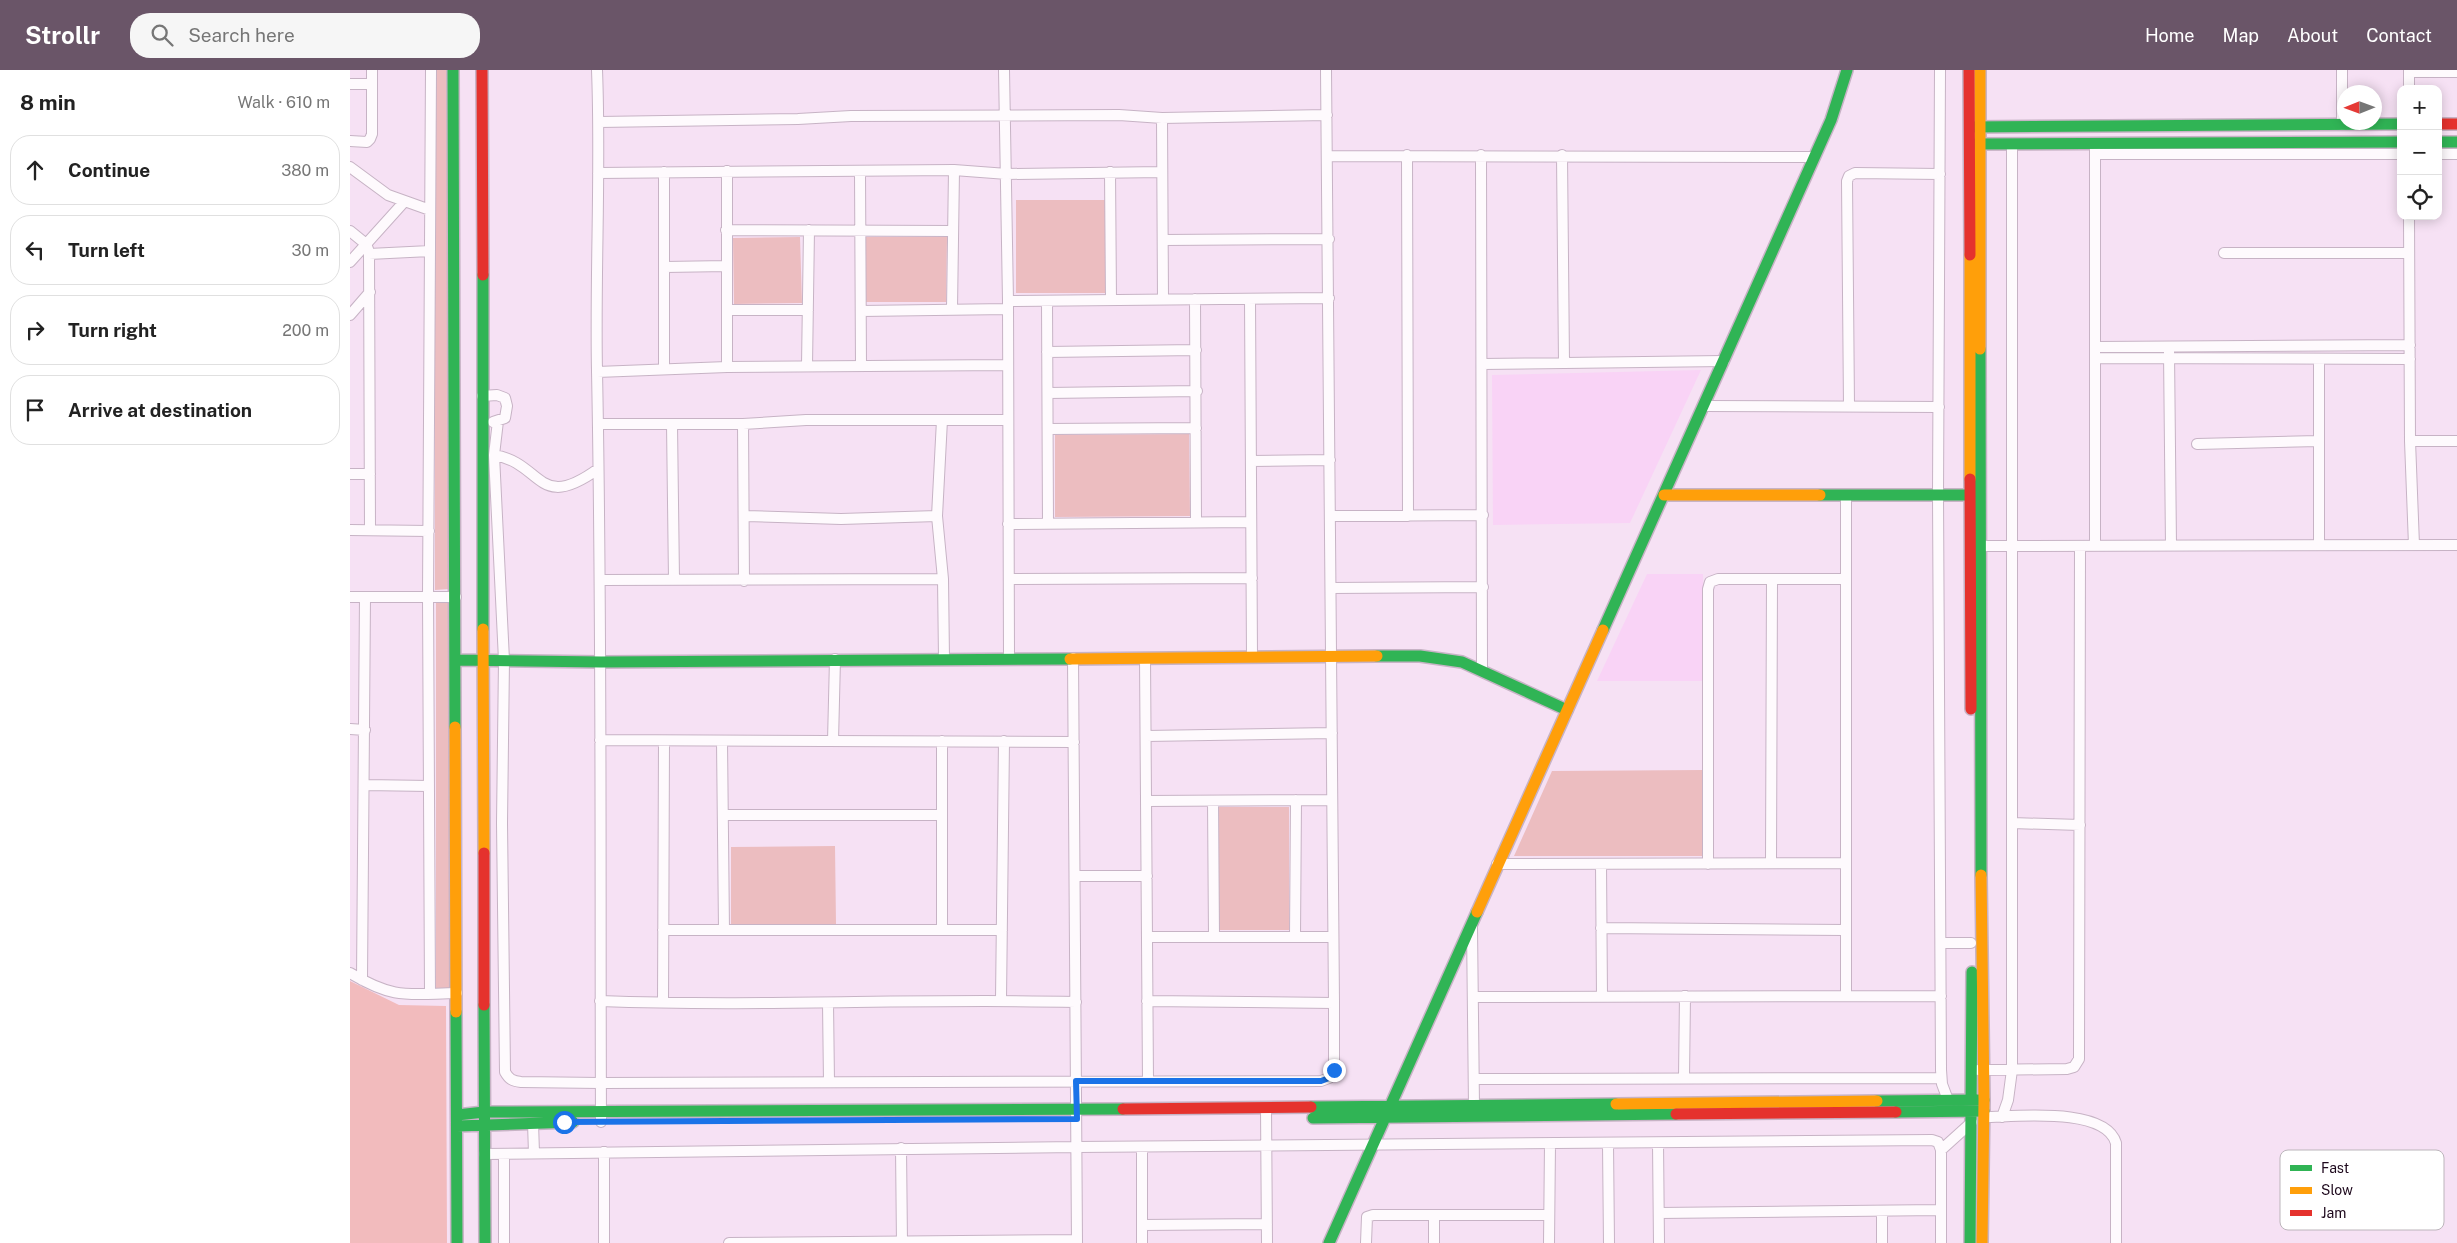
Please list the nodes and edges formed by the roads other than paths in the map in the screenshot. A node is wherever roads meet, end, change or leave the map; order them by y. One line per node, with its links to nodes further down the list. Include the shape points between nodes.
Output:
1 (372, 70): 16 (street)
2 (431, 70): 57 (street)
3 (454, 70): 167 (street)
4 (482, 70): 107 (street)
5 (596, 70): 22 (street)
6 (1004, 70): 20 (street)
7 (1326, 70): 19 (street)
8 (1847, 70): 45 (street, via 1831,120)
9 (1940, 70): 55 (street)
10 (1969, 70): 29 (street)
11 (1980, 70): 29 (street)
12 (2342, 70): 17 (street)
13 (2408, 71): 14 (street); 18 (street)
14 (2457, 72)
15 (350, 84): 16 (street)
16 (372, 84): 30 (street, via 370,139 366,142)
17 (2342, 85)
18 (2409, 85)
19 (1327, 115): 21 (street); 44 (street)
20 (1004, 117): 21 (street, via 1120,115); 22 (street, via 851,116); 54 (street)
21 (1162, 118): 52 (street)
22 (599, 122): 53 (street)
23 (2382, 124): 24 (street)
24 (2397, 124)
25 (2442, 124): 26 (street)
26 (2457, 124)
27 (2337, 125): 28 (street)
28 (2211, 126): 29 (street); 36 (street)
29 (1974, 127): 34 (street)
30 (350, 141)
31 (2397, 142): 36 (street)
32 (2442, 142): 33 (street)
33 (2457, 142)
34 (1975, 144): 35 (street); 133 (street); 149 (street)
35 (2012, 144): 37 (street); 153 (street)
36 (2212, 148): 37 (street); 38 (street)
37 (2095, 149): 89 (street)
38 (2397, 154)
39 (2442, 154): 40 (street)
40 (2457, 154)
41 (1407, 155): 42 (street); 44 (street); 138 (street)
42 (1481, 155): 43 (street); 98 (street)
43 (1562, 155): 45 (street); 97 (street)
44 (1328, 156): 64 (street)
45 (1814, 157): 96 (street)
46 (350, 167): 56 (street, via 372,186)
47 (954, 170): 50 (street); 54 (street); 63 (street)
48 (664, 172): 49 (street); 53 (street); 73 (street)
49 (727, 172): 50 (street); 59 (street)
50 (860, 172): 62 (street)
51 (1110, 172): 52 (street); 54 (street); 78 (street)
52 (1162, 172): 65 (street)
53 (598, 174): 104 (street)
54 (1007, 174): 81 (street)
55 (1940, 174): 109 (street, via 1855,174 1847,181); 110 (street)
56 (404, 202): 57 (street); 66 (street)
57 (430, 210): 67 (street)
58 (2409, 220): 69 (street)
59 (726, 230): 60 (street); 72 (street)
60 (809, 230): 62 (street); 84 (street)
61 (350, 231): 66 (street)
62 (860, 231): 63 (street); 85 (street)
63 (953, 231): 82 (street)
64 (1329, 239): 65 (street); 75 (street)
65 (1163, 240): 79 (street)
66 (366, 244): 70 (street); 71 (street)
67 (430, 251): 70 (street); 145 (street)
68 (2224, 252): 69 (street)
69 (2409, 253): 87 (street)
70 (369, 254): 74 (street)
71 (350, 262)
72 (727, 266): 73 (street); 83 (street)
73 (665, 267): 103 (street)
74 (370, 292): 86 (street); 129 (street)
75 (1329, 298): 77 (street); 125 (street)
76 (1196, 299): 77 (street); 79 (street); 90 (street)
77 (1250, 299): 126 (street)
78 (1111, 300): 79 (street); 80 (street)
79 (1162, 300)
80 (1047, 301): 81 (street); 91 (street)
81 (1008, 305): 82 (street); 99 (street)
82 (952, 309): 85 (street)
83 (727, 310): 84 (street); 102 (street)
84 (808, 310): 100 (street)
85 (861, 311): 101 (street)
86 (350, 315)
87 (2410, 345): 88 (street); 95 (street)
88 (2169, 346): 89 (street); 93 (street)
89 (2096, 347): 92 (street)
90 (1196, 350): 91 (street); 105 (street)
91 (1047, 352): 106 (street)
92 (2096, 358): 93 (street); 151 (street)
93 (2170, 358): 94 (street); 152 (street)
94 (2319, 359): 95 (street); 120 (street)
95 (2410, 359): 121 (street)
96 (1724, 361): 97 (street); 108 (street)
97 (1564, 363): 98 (street)
98 (1482, 364): 134 (street)
99 (1008, 365): 101 (street); 112 (street)
100 (807, 366): 101 (street); 102 (street)
101 (861, 366)
102 (727, 367): 103 (street)
103 (664, 369): 104 (street)
104 (597, 372): 115 (street)
105 (1197, 391): 106 (street); 118 (street)
106 (1048, 393): 119 (street)
107 (482, 396): 113 (street, via 505,398 505,418); 114 (street)
108 (1704, 406): 109 (street); 130 (street)
109 (1849, 406): 110 (street)
110 (1938, 406): 132 (street)
111 (942, 420): 112 (street); 117 (street, via 806,420); 136 (street)
112 (1008, 420): 141 (street)
113 (498, 421): 114 (street); 124 (street)
114 (482, 422): 176 (street)
115 (599, 424): 116 (street); 127 (street)
116 (672, 424): 117 (street); 160 (street)
117 (743, 424): 135 (street)
118 (1196, 428): 119 (street); 139 (street)
119 (1048, 429): 142 (street)
120 (2318, 441): 123 (street); 146 (street)
121 (2410, 441): 122 (street); 147 (street)
122 (2457, 441)
123 (2197, 444)
124 (494, 455): 127 (street, via 506,457 552,487 573,485); 177 (street)
125 (1330, 460): 126 (street); 137 (street)
126 (1251, 461): 140 (street)
127 (598, 469): 159 (street)
128 (350, 474): 129 (street)
129 (370, 474): 144 (street)
130 (1664, 495): 131 (street); 180 (street)
131 (1846, 495): 132 (street); 158 (street)
132 (1938, 495): 133 (street); 220 (street)
133 (1970, 495): 149 (street)
134 (1483, 515): 138 (street); 162 (street)
135 (745, 516): 136 (street, via 841,519); 161 (street)
136 (937, 516): 155 (street)
137 (1331, 516): 138 (street); 163 (street)
138 (1408, 516)
139 (1196, 522): 140 (street); 142 (street)
140 (1251, 522): 154 (street)
141 (1008, 524): 142 (street); 156 (street)
142 (1048, 524)
143 (350, 530): 144 (street)
144 (370, 530): 145 (street)
145 (429, 530): 166 (street)
146 (2319, 545): 147 (street); 152 (street)
147 (2414, 545): 148 (street)
148 (2457, 545)
149 (1976, 546): 153 (street); 221 (street); 238 (street, via 1981,956)
150 (2080, 546): 151 (street); 153 (street); 201 (street)
151 (2095, 546): 152 (street)
152 (2171, 546)
153 (2012, 547): 200 (street)
154 (1252, 578): 156 (street); 168 (street)
155 (943, 579): 161 (street); 173 (street)
156 (1009, 579): 174 (street)
157 (1772, 579): 158 (street); 205 (street, via 1718,579 1710,582 1708,589); 206 (street)
158 (1845, 579): 202 (street)
159 (601, 580): 160 (street); 178 (street)
160 (674, 580): 161 (street)
161 (744, 581)
162 (1483, 587): 163 (street); 179 (street)
163 (1331, 588): 169 (street)
164 (350, 597): 165 (street)
165 (365, 597): 166 (street); 182 (street)
166 (428, 597): 167 (street); 193 (street)
167 (456, 597): 175 (street)
168 (1252, 657): 169 (street); 171 (street)
169 (1332, 657): 179 (street, via 1443,658); 183 (street)
170 (1073, 658): 171 (street); 174 (street); 191 (street)
171 (1145, 658): 184 (street)
172 (835, 659): 173 (street); 178 (street); 188 (street)
173 (944, 659): 174 (street)
174 (1009, 659)
175 (456, 660): 176 (street); 224 (street)
176 (483, 660): 177 (street); 257 (street)
177 (504, 660): 178 (street); 246 (street, via 505,1072 512,1081)
178 (601, 662): 185 (street)
179 (1482, 670): 180 (street)
180 (1567, 710): 203 (street)
181 (350, 729): 182 (street)
182 (365, 730): 192 (street)
183 (1332, 733): 184 (street); 195 (street)
184 (1146, 736): 196 (street)
185 (600, 740): 186 (street); 232 (street)
186 (664, 741): 187 (street); 211 (street)
187 (722, 741): 188 (street); 199 (street)
188 (833, 741): 189 (street)
189 (942, 741): 190 (street); 198 (street)
190 (1004, 741): 191 (street); 214 (street)
191 (1074, 742): 207 (street)
192 (365, 785): 193 (street); 223 (street)
193 (429, 786): 225 (street)
194 (1296, 800): 195 (street); 197 (street); 219 (street)
195 (1332, 800): 217 (street)
196 (1146, 801): 197 (street); 208 (street)
197 (1213, 801): 216 (street)
198 (942, 814): 199 (street); 213 (street)
199 (723, 815): 212 (street)
200 (2012, 823): 201 (street); 239 (street)
201 (2080, 825): 239 (street, via 2079,1060 2074,1067)
202 (1845, 863): 206 (street); 215 (street)
203 (1497, 864): 204 (street); 209 (street)
204 (1601, 864): 205 (street); 210 (street)
205 (1708, 864): 206 (street)
206 (1771, 864)
207 (1076, 876): 208 (street); 234 (street)
208 (1147, 876): 218 (street)
209 (1472, 921): 230 (street); 252 (street)
210 (1602, 928): 215 (street); 226 (street)
211 (663, 930): 212 (street); 235 (street)
212 (724, 930): 213 (street)
213 (942, 930): 214 (street)
214 (1002, 930): 231 (street)
215 (1845, 930): 228 (street)
216 (1214, 936): 218 (street); 219 (street)
217 (1333, 936): 219 (street); 237 (street)
218 (1147, 937): 233 (street)
219 (1295, 937)
220 (1941, 942): 221 (street); 229 (street)
221 (1972, 943): 238 (street)
222 (350, 973): 223 (street)
223 (362, 980): 225 (street, via 380,990 398,994)
224 (457, 993): 225 (street); 258 (street)
225 (430, 994)
226 (1602, 996): 227 (street); 230 (street)
227 (1684, 996): 228 (street); 240 (street)
228 (1846, 996): 229 (street)
229 (1941, 996): 241 (street)
230 (1474, 997): 242 (street)
231 (1002, 1000): 234 (street); 236 (street)
232 (600, 1001): 235 (street); 246 (street)
233 (1148, 1001): 237 (street); 243 (street)
234 (1076, 1002): 244 (street)
235 (662, 1003): 236 (street)
236 (828, 1003): 245 (street)
237 (1334, 1003): 243 (street, via 1334,1070 1329,1078 1321,1081)
238 (1978, 1070): 239 (street); 249 (street); 251 (street)
239 (2012, 1070): 256 (street)
240 (1684, 1078): 241 (street); 242 (street)
241 (1941, 1078): 247 (street)
242 (1474, 1079): 248 (street)
243 (1148, 1080): 244 (street)
244 (1076, 1081): 245 (street); 254 (street)
245 (828, 1082): 246 (street)
246 (600, 1083): 255 (street)
247 (1948, 1100): 248 (street); 251 (street)
248 (1474, 1106): 250 (street)
249 (1984, 1109): 251 (street); 256 (street); 299 (street)
250 (1457, 1111): 251 (street); 252 (street)
251 (1972, 1111): 268 (street); 298 (street)
252 (1386, 1112): 253 (street); 260 (street)
253 (1266, 1113): 254 (street); 264 (street)
254 (1077, 1114): 255 (street); 265 (street)
255 (600, 1117): 257 (street); 259 (street)
256 (2002, 1117): 300 (street, via 2077,1118 2099,1125 2114,1136)
257 (484, 1118): 258 (street); 259 (street); 271 (street)
258 (457, 1120): 281 (street)
259 (533, 1123): 270 (street)
260 (1373, 1144): 261 (street); 264 (street); 290 (street)
261 (1550, 1144): 262 (street); 276 (street)
262 (1608, 1144): 263 (street); 294 (street)
263 (1658, 1144): 268 (street, via 1932,1140 1938,1142); 275 (street)
264 (1266, 1146): 266 (street); 278 (street)
265 (1077, 1147): 266 (street); 267 (street); 280 (street)
266 (1142, 1147): 279 (street)
267 (901, 1148): 269 (street); 287 (street)
268 (1941, 1150): 273 (street)
269 (604, 1152): 270 (street); 284 (street)
270 (534, 1153): 272 (street)
271 (484, 1154): 272 (street); 282 (street)
272 (504, 1154): 283 (street)
273 (1940, 1210): 274 (street); 297 (street)
274 (1882, 1211): 275 (street); 296 (street)
275 (1659, 1213): 295 (street)
276 (1549, 1215): 277 (street); 293 (street)
277 (1434, 1216): 291 (street, via 1372,1215 1367,1217); 292 (street)
278 (1267, 1224): 279 (street); 289 (street)
279 (1142, 1225): 288 (street)
280 (1077, 1241): 287 (street)
281 (457, 1243)
282 (484, 1243)
283 (504, 1243)
284 (604, 1243)
285 (729, 1243): 286 (street)
286 (820, 1243): 287 (street)
287 (902, 1243)
288 (1142, 1243)
289 (1267, 1243)
290 (1329, 1243)
291 (1366, 1243)
292 (1434, 1243)
293 (1549, 1243)
294 (1609, 1243)
295 (1660, 1243)
296 (1882, 1243)
297 (1941, 1243)
298 (1970, 1243)
299 (1982, 1243)
300 (2116, 1243)

